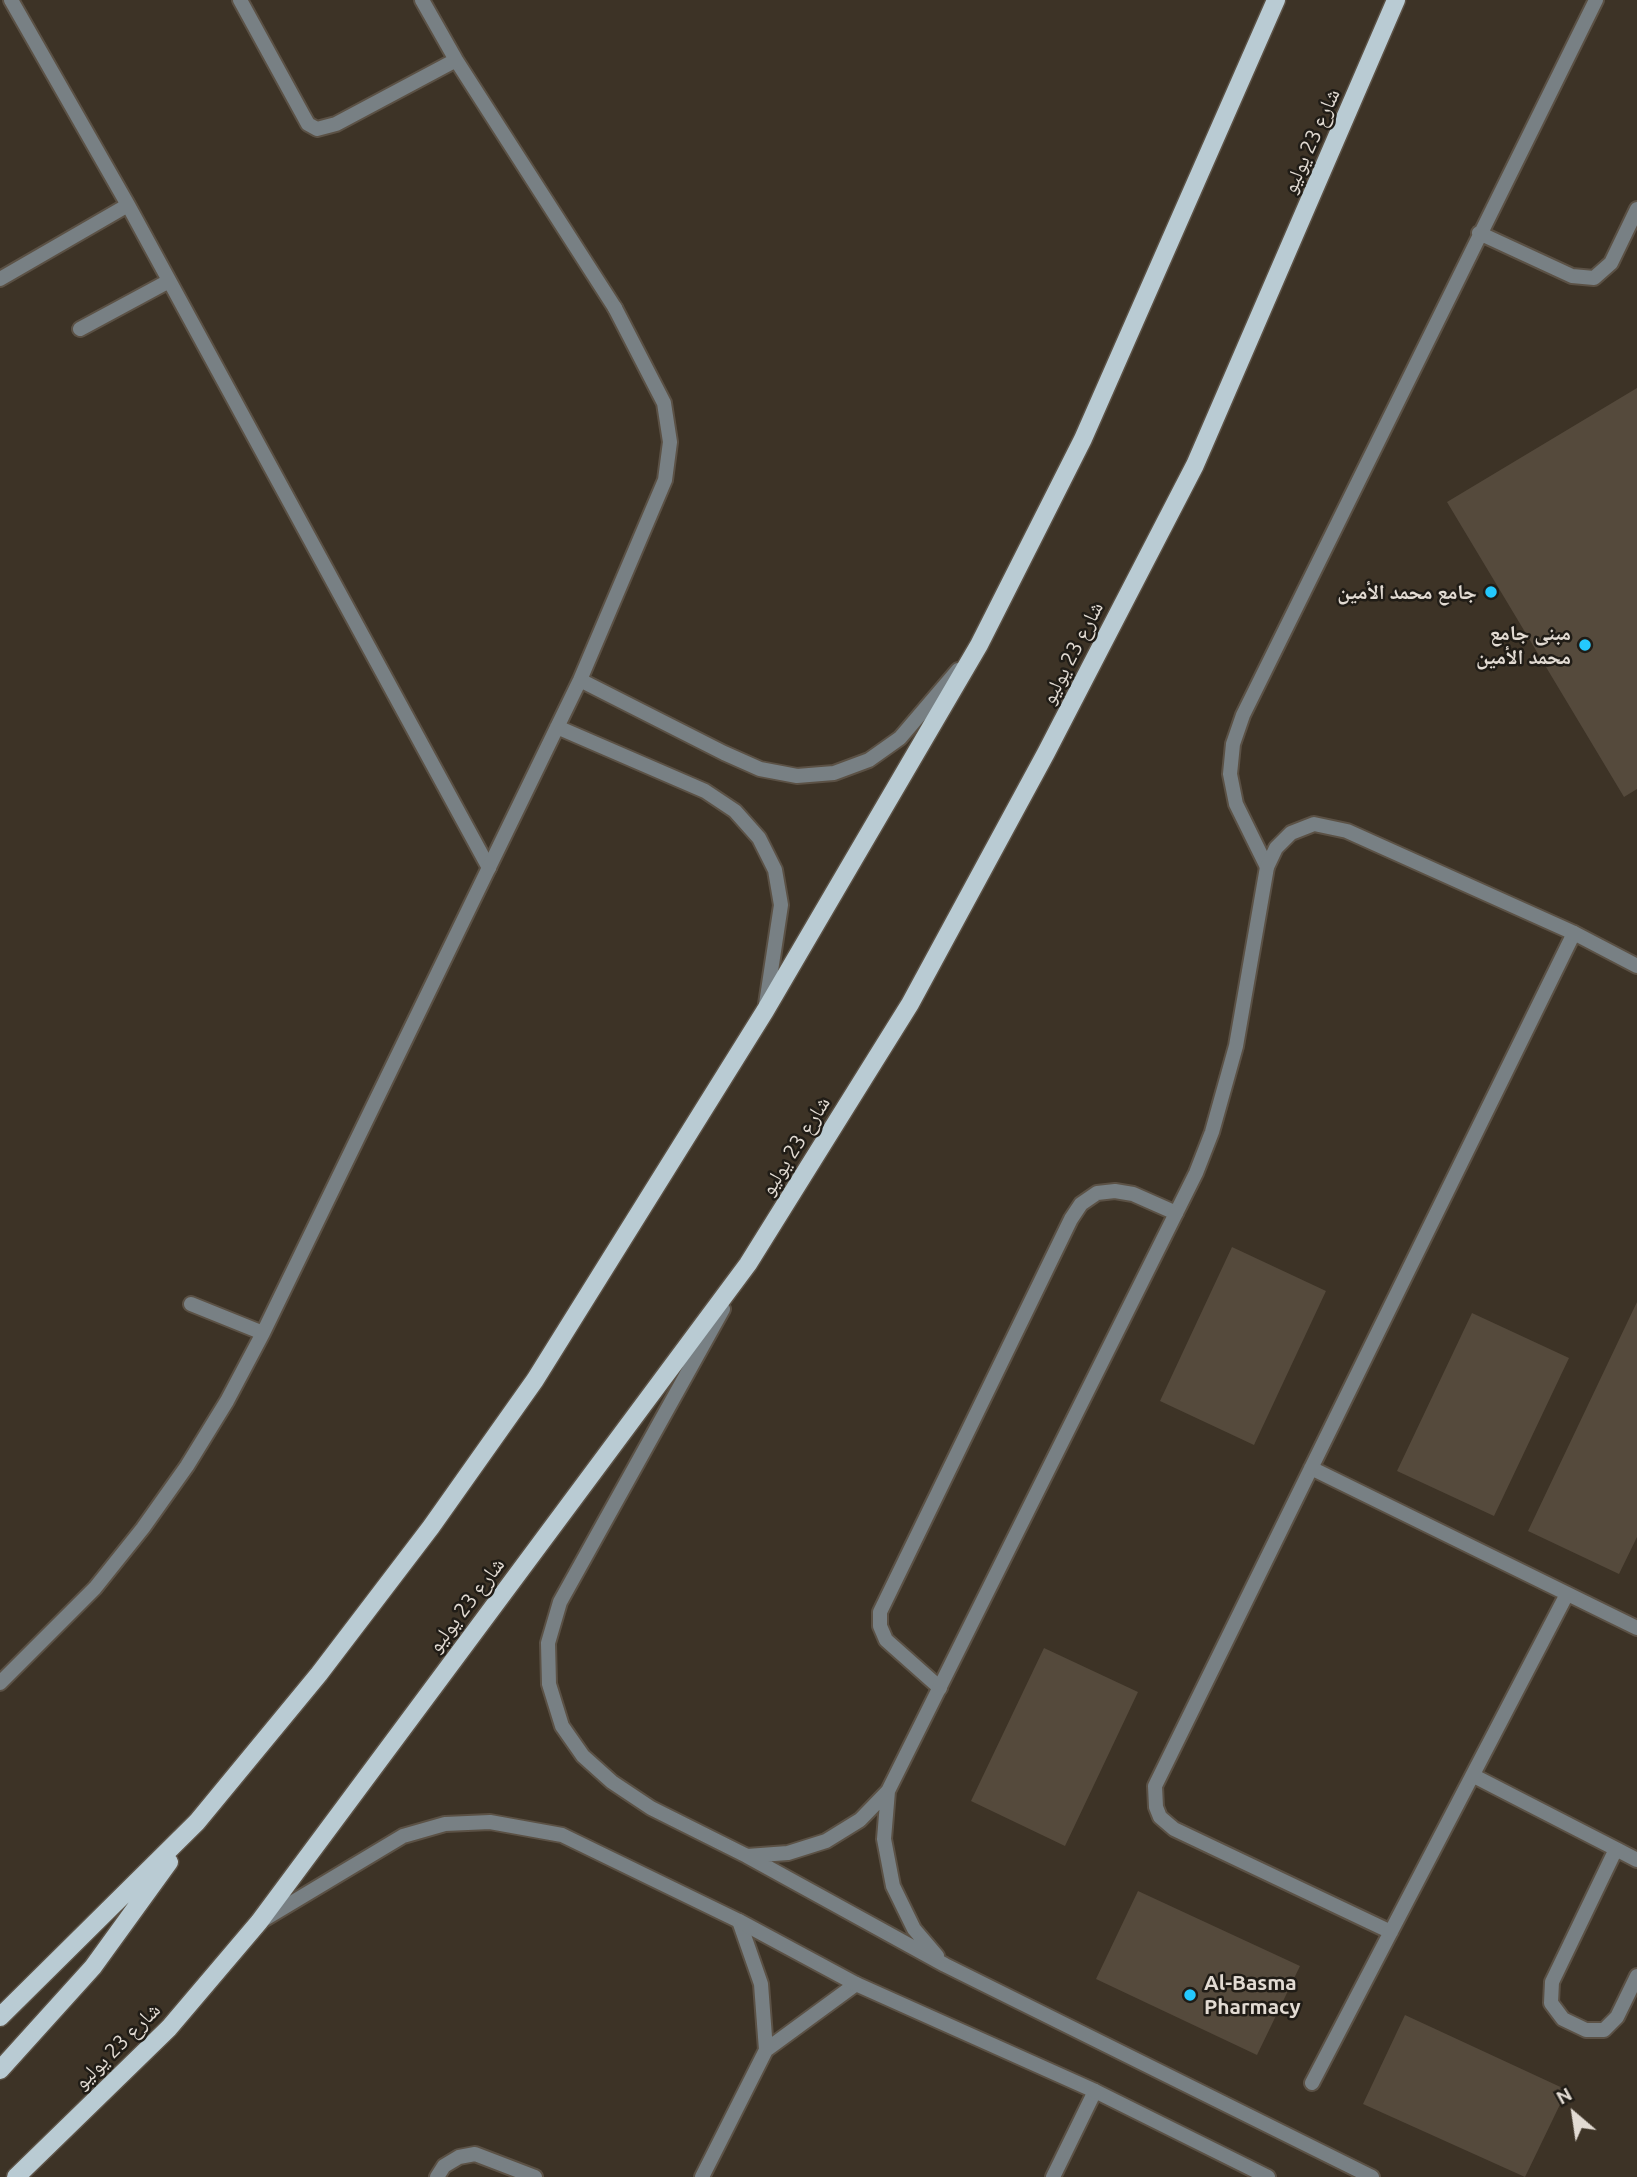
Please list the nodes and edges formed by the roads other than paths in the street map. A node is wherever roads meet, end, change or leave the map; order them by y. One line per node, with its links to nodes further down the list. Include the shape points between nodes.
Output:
1 (10, 0): 8 (street)
2 (240, 0): 7 (street, via 303,115 317,129 336,124)
3 (422, 0): 7 (street)
4 (1276, 0): 14 (main road, via 1083,439)
5 (1396, 0): 23 (main road, شارع 23 يوليو, via 1195,465 910,1004)
6 (1596, 0): 10 (street)
7 (456, 60): 15 (street, via 615,308 664,403 670,442 665,480)
8 (128, 205): 11 (street); 12 (street)
9 (1637, 209): 10 (street, via 1611,263 1594,278 1572,276)
10 (1479, 233): 17 (street, via 1243,715 1233,744 1230,774 1236,804)
11 (0, 279)
12 (169, 281): 13 (street); 18 (street)
13 (80, 329)
14 (979, 645): 15 (street, via 900,738 869,760 834,773 797,776 760,769); 21 (main road)
15 (580, 680): 16 (street)
16 (557, 727): 18 (street); 21 (street, via 705,791 735,811 759,838 775,870 781,905)
17 (1267, 867): 19 (street, via 1276,848 1291,833 1314,824 1331,826); 22 (street, via 1226,1089)
18 (488, 868): 25 (street)
19 (1574, 933): 20 (street); 26 (street)
20 (1637, 966)
21 (765, 1011): 33 (main road, via 535,1380 424,1538)
22 (1177, 1213): 30 (street); 30 (street, via 1115,1191 1097,1193 1081,1204 1071,1220 880,1612 886,1640)
23 (748, 1264): 35 (street, via 560,1602 548,1643 550,1684 562,1726 583,1755 651,1808); 38 (main road, شارع 23 يوليو)
24 (191, 1304): 25 (street)
25 (262, 1333): 29 (street, via 187,1466 143,1528 95,1588)
26 (1311, 1468): 27 (street); 39 (street, via 1160,1776 1154,1797 1160,1817 1174,1829)
27 (1567, 1594): 28 (street); 31 (street)
28 (1637, 1628)
29 (0, 1683)
30 (940, 1688): 32 (street)
31 (1474, 1776): 34 (street); 39 (street)
32 (888, 1791): 35 (street, via 860,1820 826,1841 788,1853); 40 (street, via 884,1839 893,1886 914,1928)
33 (197, 1822): 43 (main road); 45 (main road, via 93,1967)
34 (1616, 1849): 36 (street); 41 (street, via 1552,1982 1551,2003 1563,2019 1586,2030 1604,2030 1617,2017)
35 (747, 1856): 40 (street)
36 (1637, 1860)
37 (739, 1921): 38 (street, via 562,1835 490,1822 446,1824 403,1836); 42 (street); 44 (street, via 761,1984)
38 (259, 1922): 49 (main road, شارع 23 يوليو, via 169,2028)
39 (1391, 1931): 46 (street)
40 (945, 1965): 54 (street)
41 (1637, 1976)
42 (856, 1984): 44 (street); 47 (street)
43 (0, 2017)
44 (766, 2050): 51 (street)
45 (0, 2070)
46 (1312, 2083)
47 (1095, 2091): 52 (street); 53 (street)
48 (531, 2176): 50 (street, via 475,2154 444,2166)
49 (16, 2177)
50 (437, 2177)
51 (702, 2177)
52 (1053, 2177)
53 (1268, 2177)
54 (1372, 2177)

